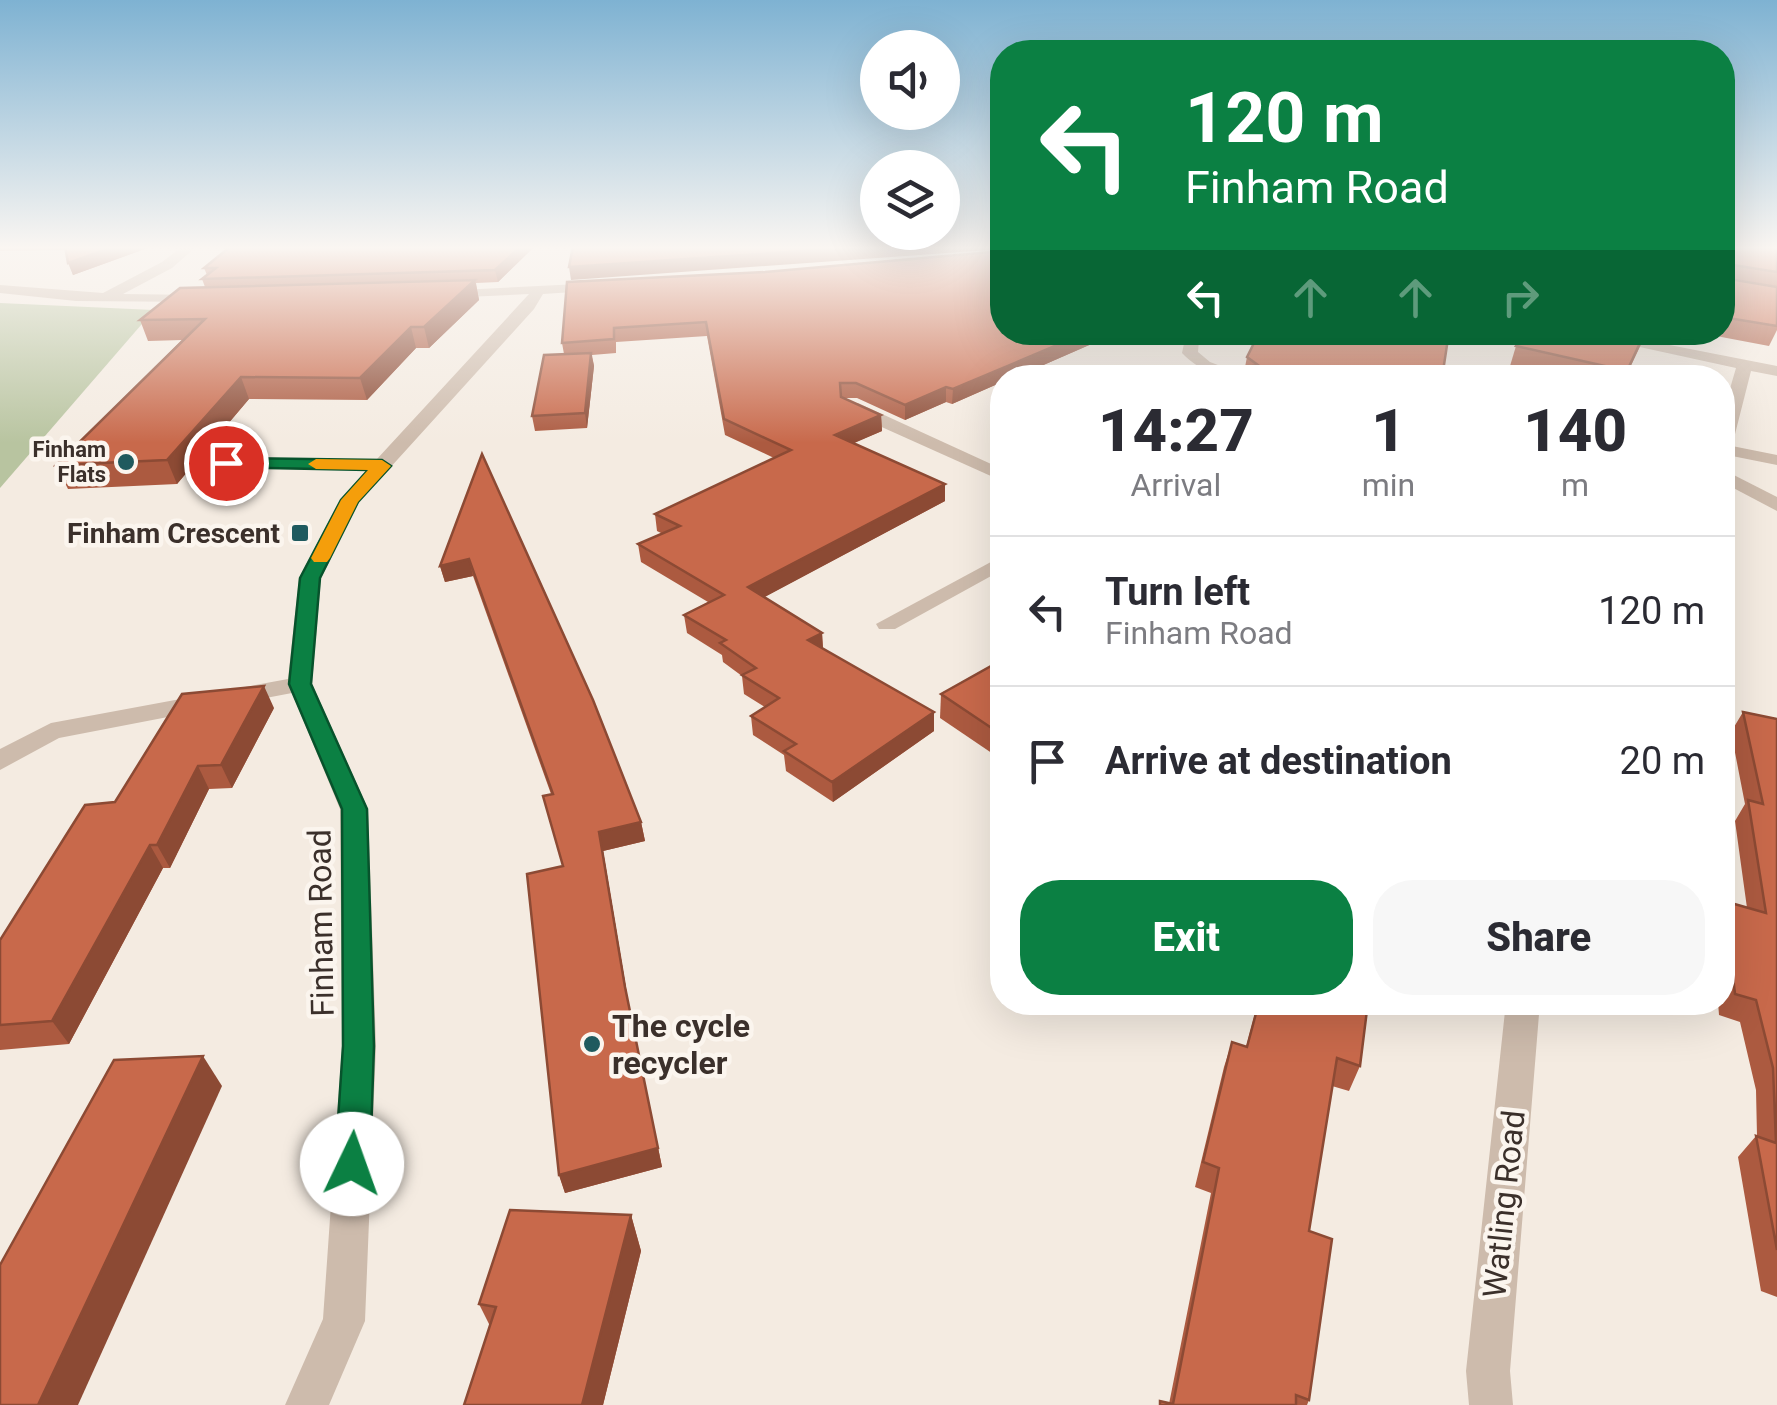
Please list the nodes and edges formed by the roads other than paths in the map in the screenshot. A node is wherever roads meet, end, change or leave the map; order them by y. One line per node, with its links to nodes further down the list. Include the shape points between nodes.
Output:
1 (523, 312): 12 (street, Finham Road)
2 (1191, 345): 4 (street, via 1190,353)
3 (1644, 345): 5 (street)
4 (1204, 365)
5 (1745, 365): 6 (street); 7 (street)
6 (1777, 371)
7 (1735, 402)
8 (848, 405): 13 (street)
9 (1735, 452): 10 (street)
10 (1777, 460)
11 (226, 463): 12 (street)
12 (382, 466): 18 (street, Finham Road, via 350,500 310,578)
13 (990, 470)
14 (1735, 481): 15 (street)
15 (1777, 505)
16 (990, 568): 17 (street)
17 (886, 624)
18 (300, 684): 19 (street, via 51,731); 21 (street, Finham Road, via 354,809 359,1046 344,1321)
19 (0, 761)
20 (1523, 1015): 22 (street, Watling Road, via 1488,1371)
21 (308, 1405)
22 (1491, 1405)

